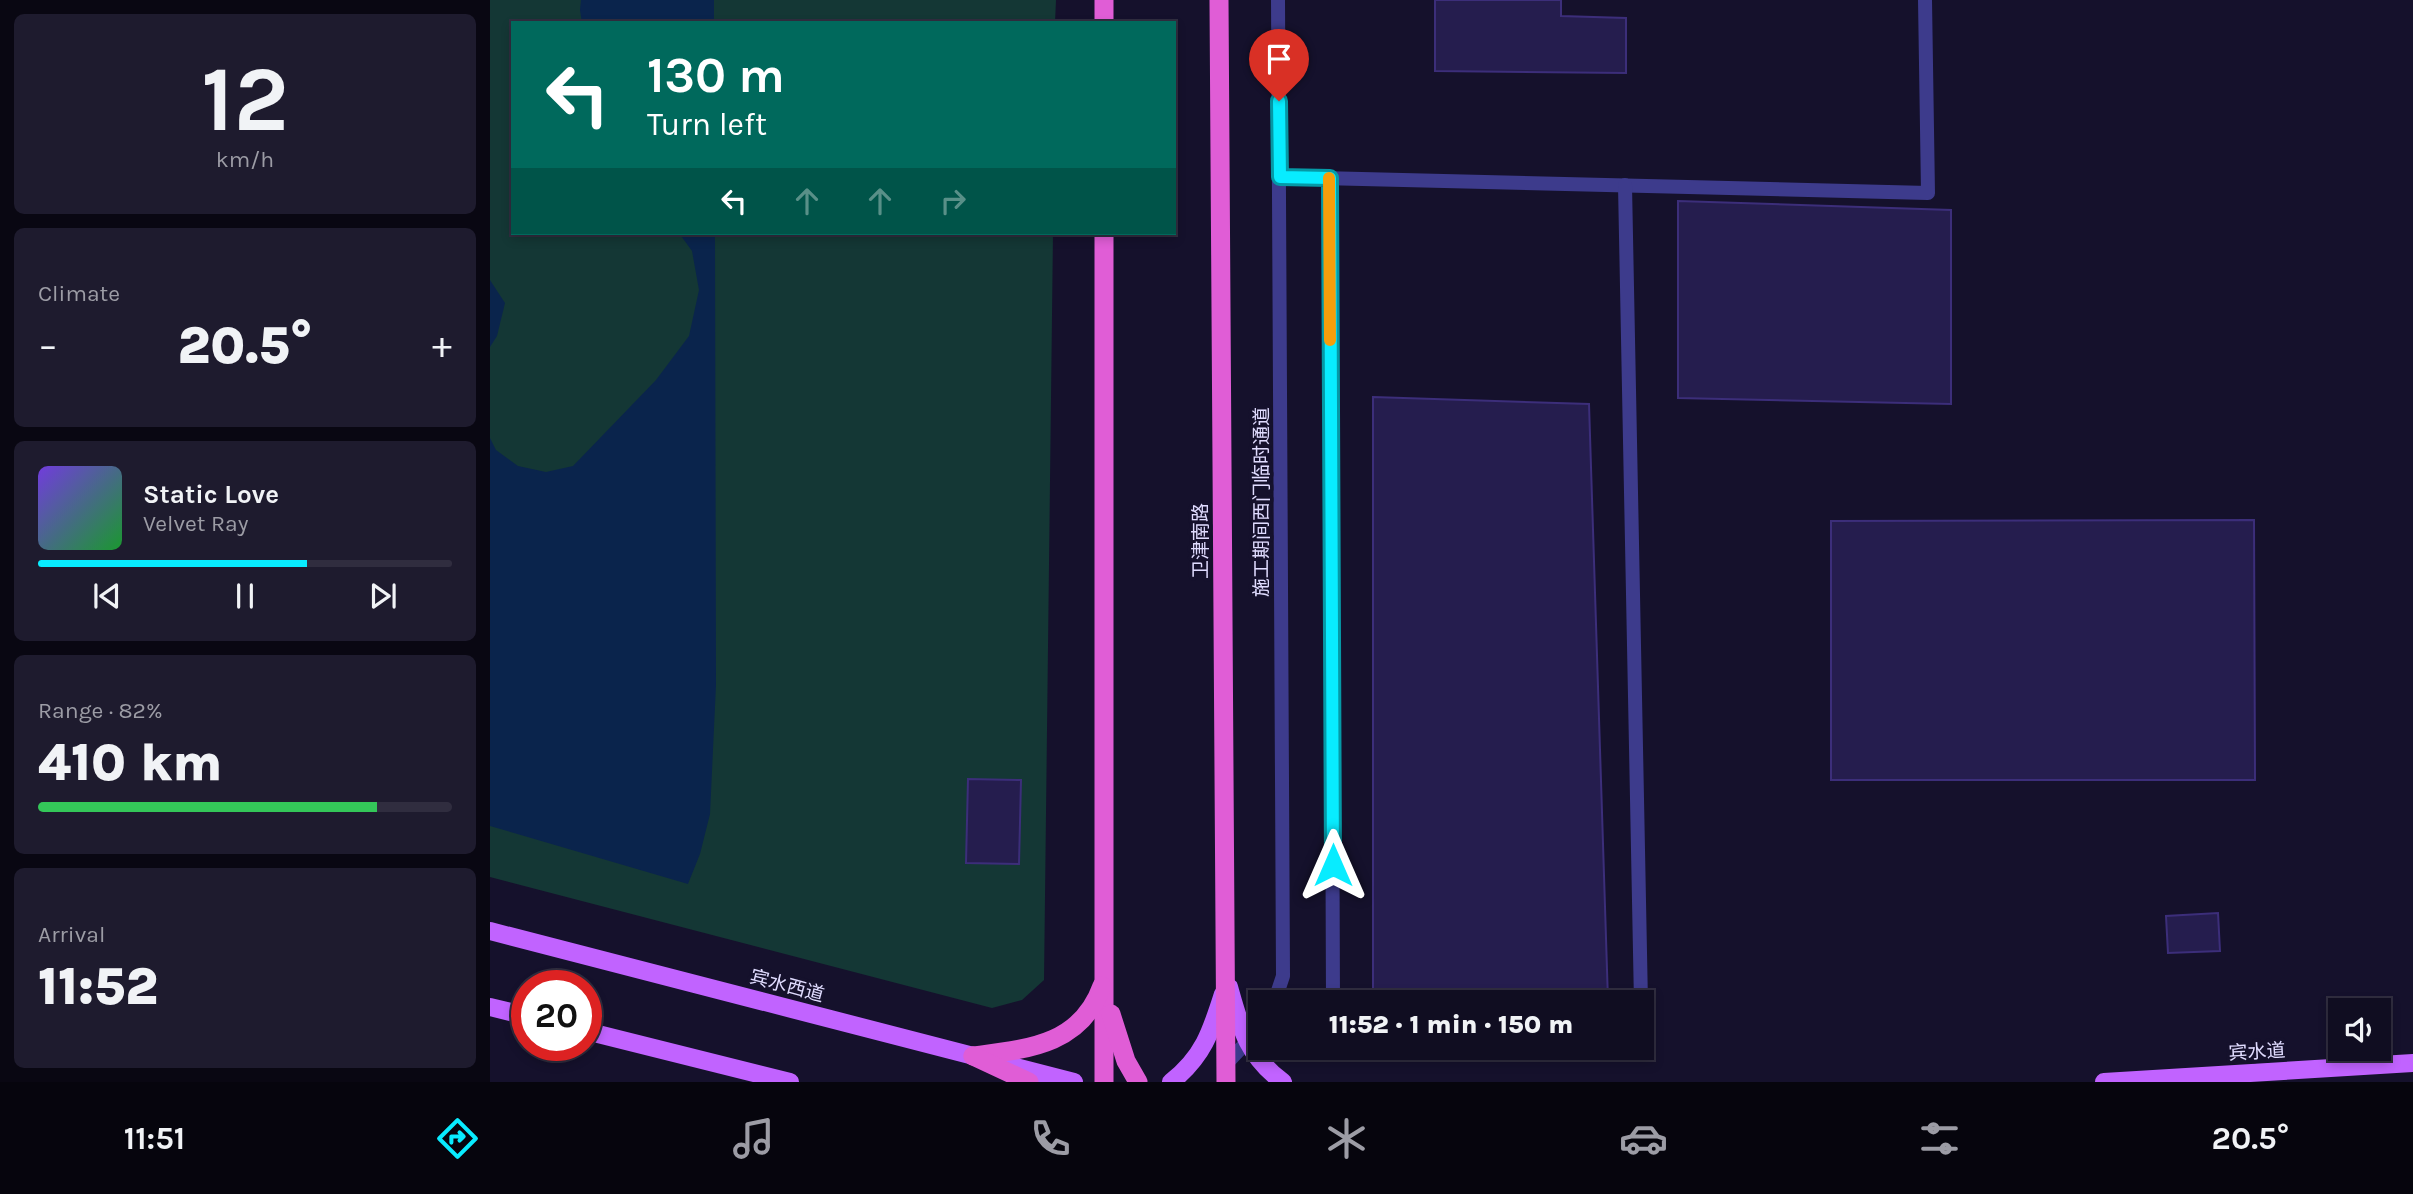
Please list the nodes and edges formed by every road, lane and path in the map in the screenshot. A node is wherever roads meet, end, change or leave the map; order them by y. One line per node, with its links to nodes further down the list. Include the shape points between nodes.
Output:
1 (1104, 0): 5 (highway)
2 (1219, 0): 12 (highway, 卫津南路)
3 (1278, 0): 6 (lane, 施工期间西门临时通道)
4 (1925, 0): 8 (lane, via 1928,193)
5 (1104, 21)
6 (1280, 177): 7 (lane); 13 (lane, 施工期间西门临时通道, via 1283,976)
7 (1330, 178): 8 (lane); 14 (lane)
8 (1625, 185): 15 (lane)
9 (1104, 235): 11 (highway)
10 (490, 931): 20 (main road, 宾水西道)
11 (1105, 978): 20 (highway, via 1089,1013 1065,1033 1025,1048); 26 (highway); 27 (highway, via 1111,1016)
12 (1227, 980): 19 (main road); 22 (highway, 卫津南路); 28 (main road, via 1202,1049)
13 (1278, 990)
14 (1333, 990)
15 (1641, 990)
16 (490, 1007): 17 (main road)
17 (511, 1012)
18 (602, 1035): 23 (main road)
19 (1247, 1041): 22 (lane); 29 (main road, via 1253,1054)
20 (973, 1056): 24 (highway); 25 (main road, 宾水西道)
21 (2413, 1063): 30 (main road, 宾水道)
22 (1226, 1072)
23 (790, 1082)
24 (1029, 1082)
25 (1074, 1082)
26 (1104, 1082)
27 (1138, 1082)
28 (1171, 1082)
29 (1283, 1082)
30 (2104, 1082)

